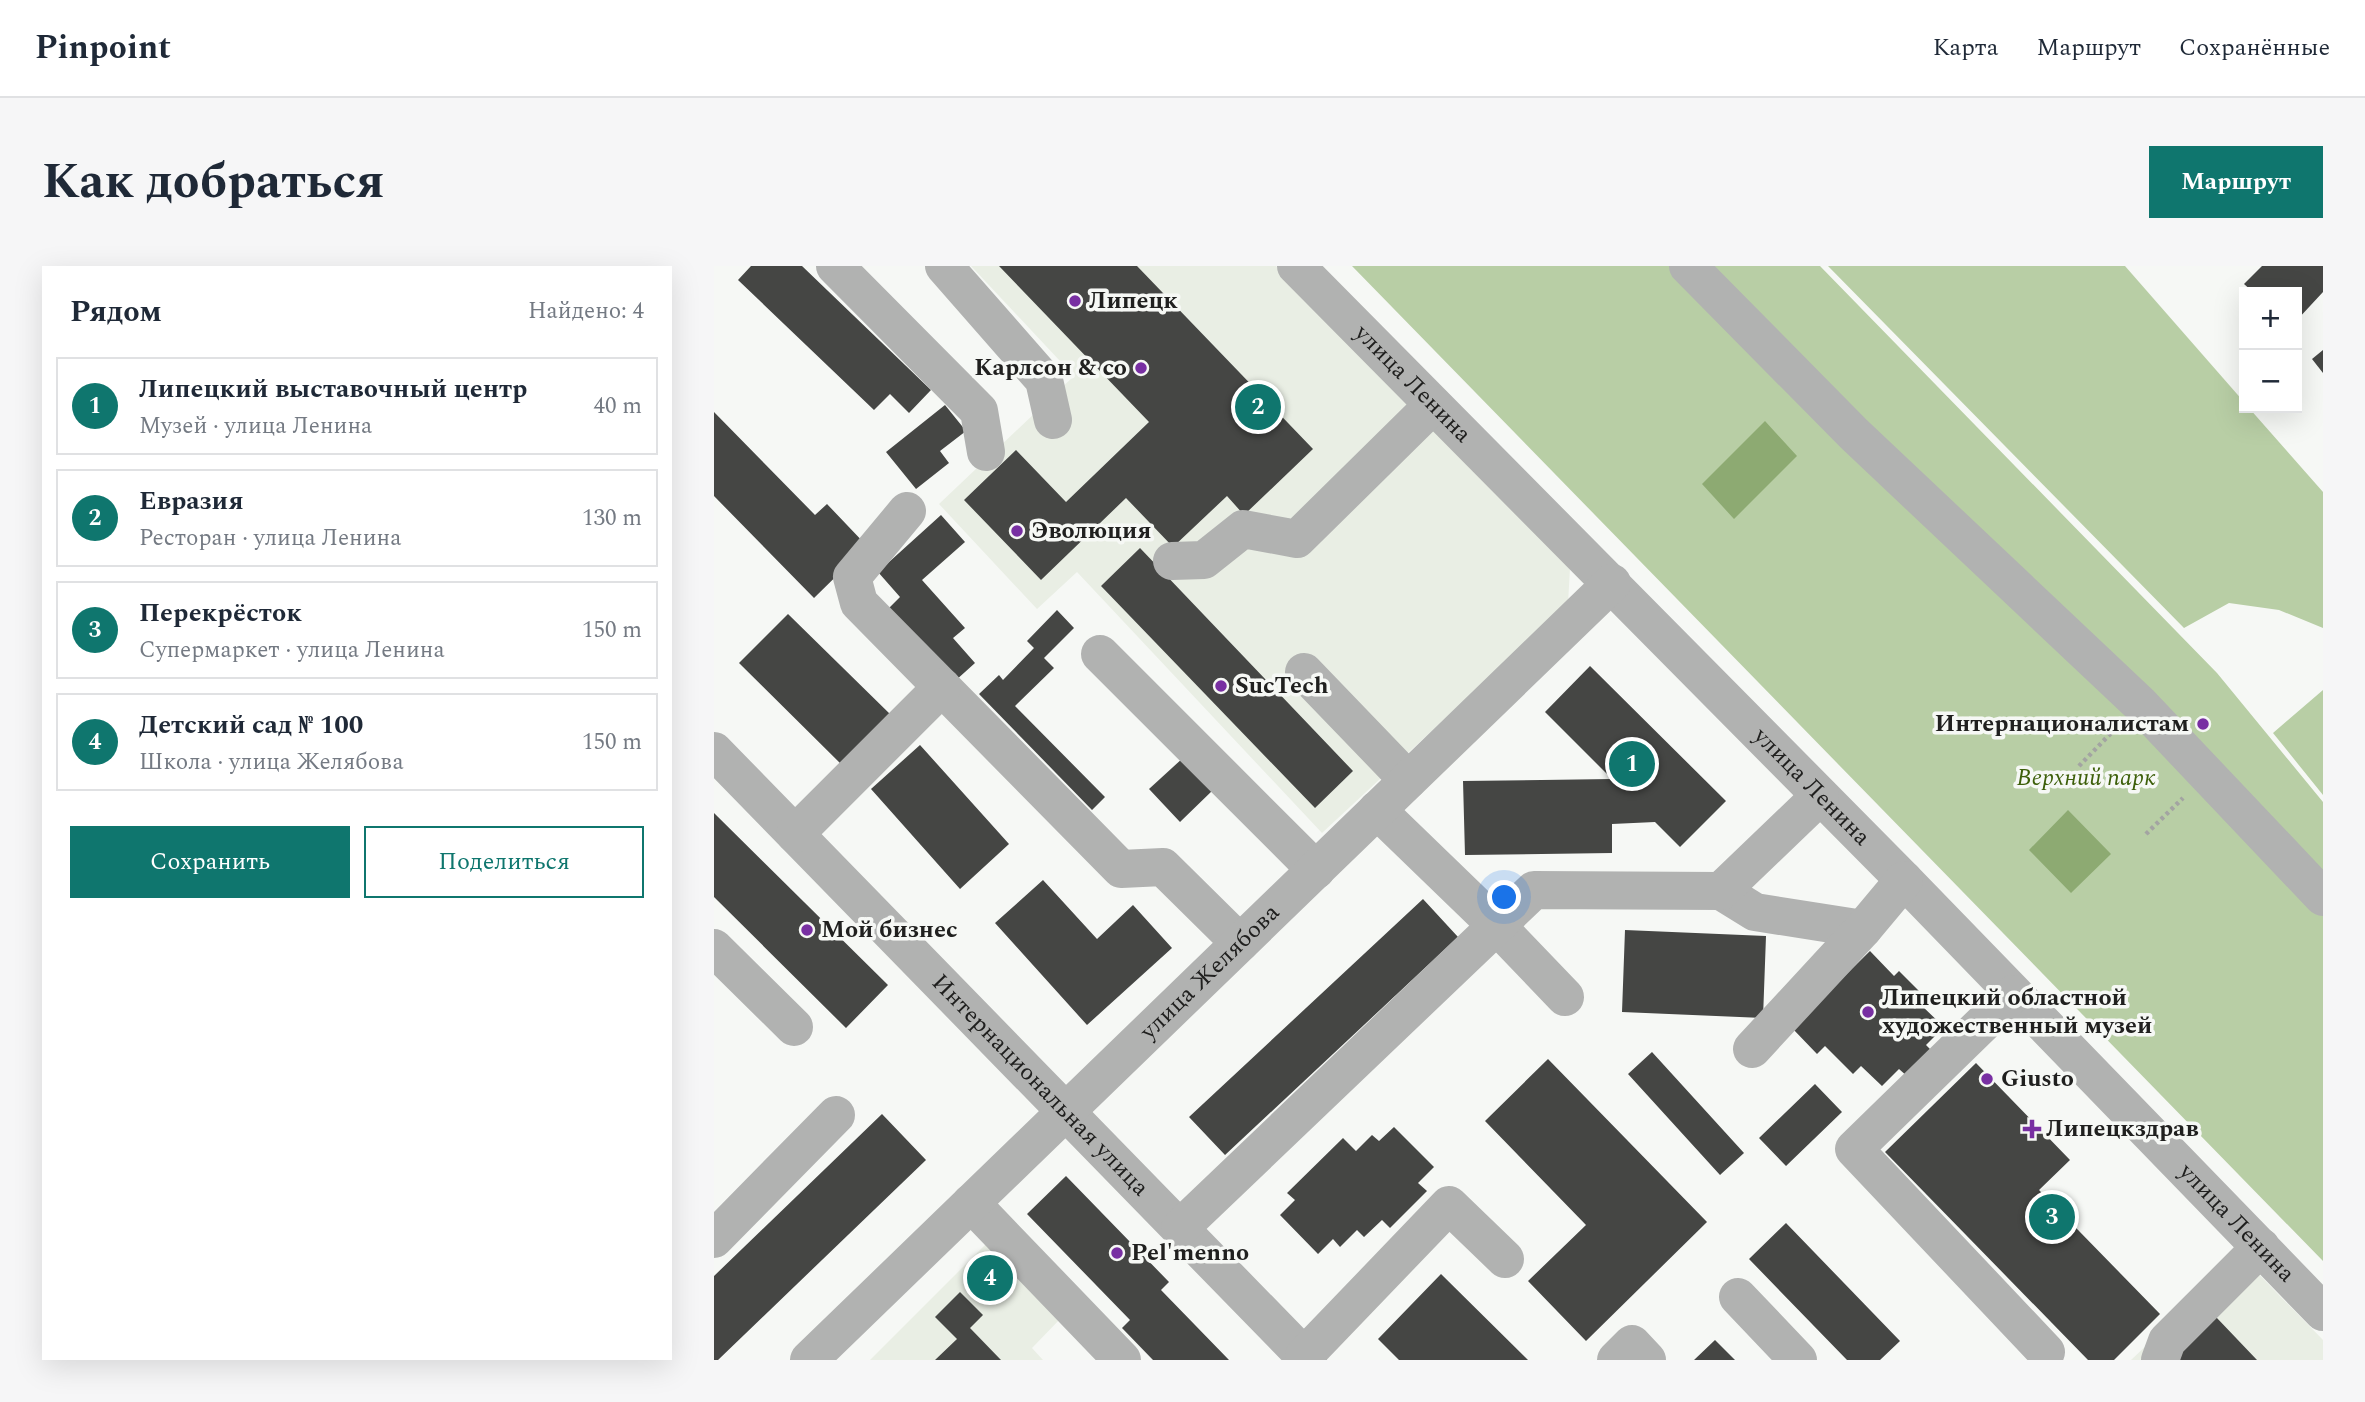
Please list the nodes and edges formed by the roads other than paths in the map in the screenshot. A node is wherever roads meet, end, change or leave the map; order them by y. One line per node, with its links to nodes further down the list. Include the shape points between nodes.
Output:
1 (944, 266): 6 (street, via 1044,380)
2 (1296, 266): 5 (street, улица Ленина)
3 (1688, 266): 22 (street, via 1854,434 2140,705)
4 (859, 274): 7 (street, via 979,411)
5 (1433, 405): 9 (street, via 1297,539 1243,529 1203,560); 10 (street, улица Ленина)
6 (1053, 420)
7 (986, 452)
8 (907, 511): 13 (street, via 852,577 859,603)
9 (1172, 561)
10 (1612, 583): 15 (street, улица Желябова); 16 (street, улица Ленина)
11 (1100, 654): 19 (street)
12 (1304, 672): 15 (street)
13 (942, 687): 18 (street); 25 (street, via 1121,869 1163,867)
14 (714, 751): 18 (street, Интернациональная улица)
15 (1408, 780): 17 (street, улица Желябова)
16 (1820, 796): 20 (street, улица Ленина); 21 (street)
17 (1377, 810): 19 (street, улица Желябова); 23 (street)
18 (794, 834): 31 (street, Интернациональная улица)
19 (1316, 870): 25 (street, улица Желябова)
20 (1904, 880): 24 (street); 27 (street, улица Ленина)
21 (1721, 891): 23 (street, via 1534,890); 24 (street, via 1755,912)
22 (2323, 897)
23 (1497, 926): 28 (street); 34 (street)
24 (1863, 929): 30 (street)
25 (1240, 943): 31 (street, улица Желябова)
26 (714, 948): 29 (street)
27 (2013, 994): 36 (street, улица Ленина); 40 (street, via 1854,1149)
28 (1565, 996)
29 (794, 1027)
30 (1752, 1049)
31 (1066, 1111): 33 (street, улица Желябова); 34 (street, Интернациональная улица)
32 (836, 1115): 35 (street)
33 (971, 1203): 42 (street, улица Желябова); 43 (street)
34 (1180, 1228): 41 (street, Интернациональная улица)
35 (714, 1239)
36 (2261, 1247): 39 (street, улица Ленина); 47 (street, via 2167,1341)
37 (1505, 1259): 41 (street, via 1450,1205)
38 (1738, 1297): 46 (street)
39 (2323, 1312)
40 (2046, 1352)
41 (1306, 1358)
42 (809, 1360)
43 (1122, 1360)
44 (1616, 1360): 45 (street, via 1632,1344)
45 (1647, 1360)
46 (1798, 1360)
47 (2160, 1360)

